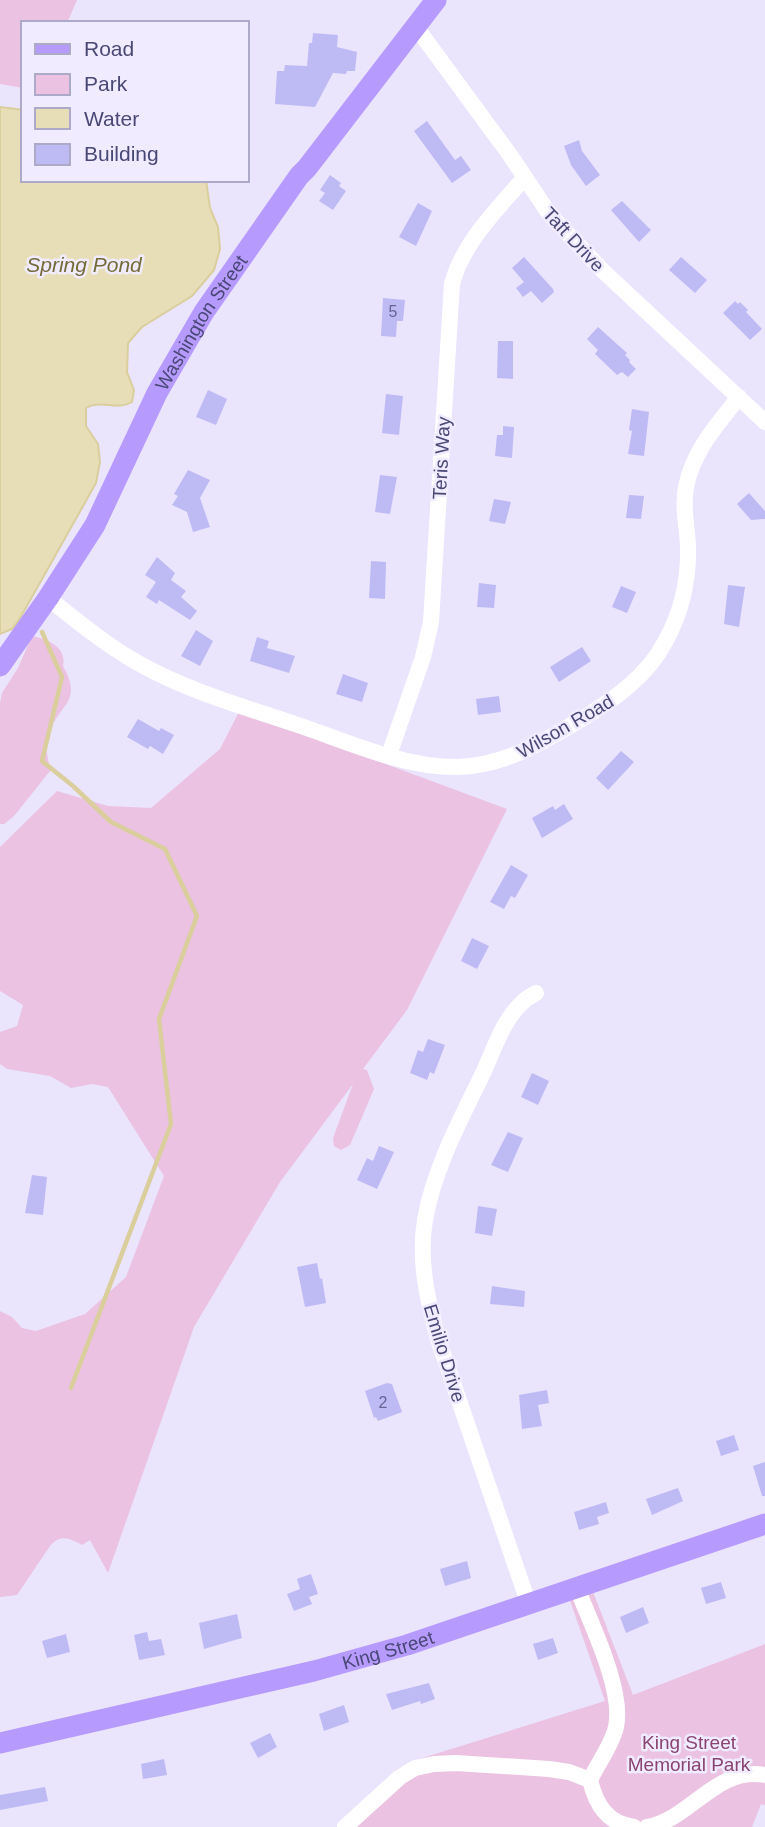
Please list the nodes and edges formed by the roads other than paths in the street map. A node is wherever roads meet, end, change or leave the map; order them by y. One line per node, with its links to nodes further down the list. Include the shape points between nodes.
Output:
1 (436, 0): 2 (main road, Washington Street)
2 (416, 27): 3 (street, Taft Drive); 6 (main road, Washington Street, via 299,176 204,313 157,393 95,525)
3 (525, 177): 4 (street, Taft Drive, via 576,243); 8 (street, Teris Way, via 469,244 452,284 431,622)
4 (739, 397): 5 (street, Taft Drive); 8 (street, Wilson Road, via 699,451 686,488 688,565 680,609 664,644 630,685 545,742 511,757 443,766)
5 (765, 422)
6 (48, 598): 7 (main road, Washington Street); 8 (street, Wilson Road, via 155,672 212,696)
7 (0, 666)
8 (389, 755)
9 (536, 993): 12 (street, Emilio Drive, via 522,1002 500,1035 447,1151 425,1222 423,1262 439,1342)
10 (765, 1524): 11 (main road, King Street)
11 (577, 1588): 12 (main road, King Street); 15 (street, via 615,1688 618,1713 614,1736)
12 (529, 1605): 13 (main road, King Street, via 314,1671)
13 (0, 1743)
14 (765, 1775): 18 (street, via 738,1774 664,1821)
15 (590, 1780): 16 (street, via 549,1769 434,1764 400,1777); 17 (street, via 604,1813)
16 (345, 1827)
17 (634, 1827)
18 (646, 1827)

